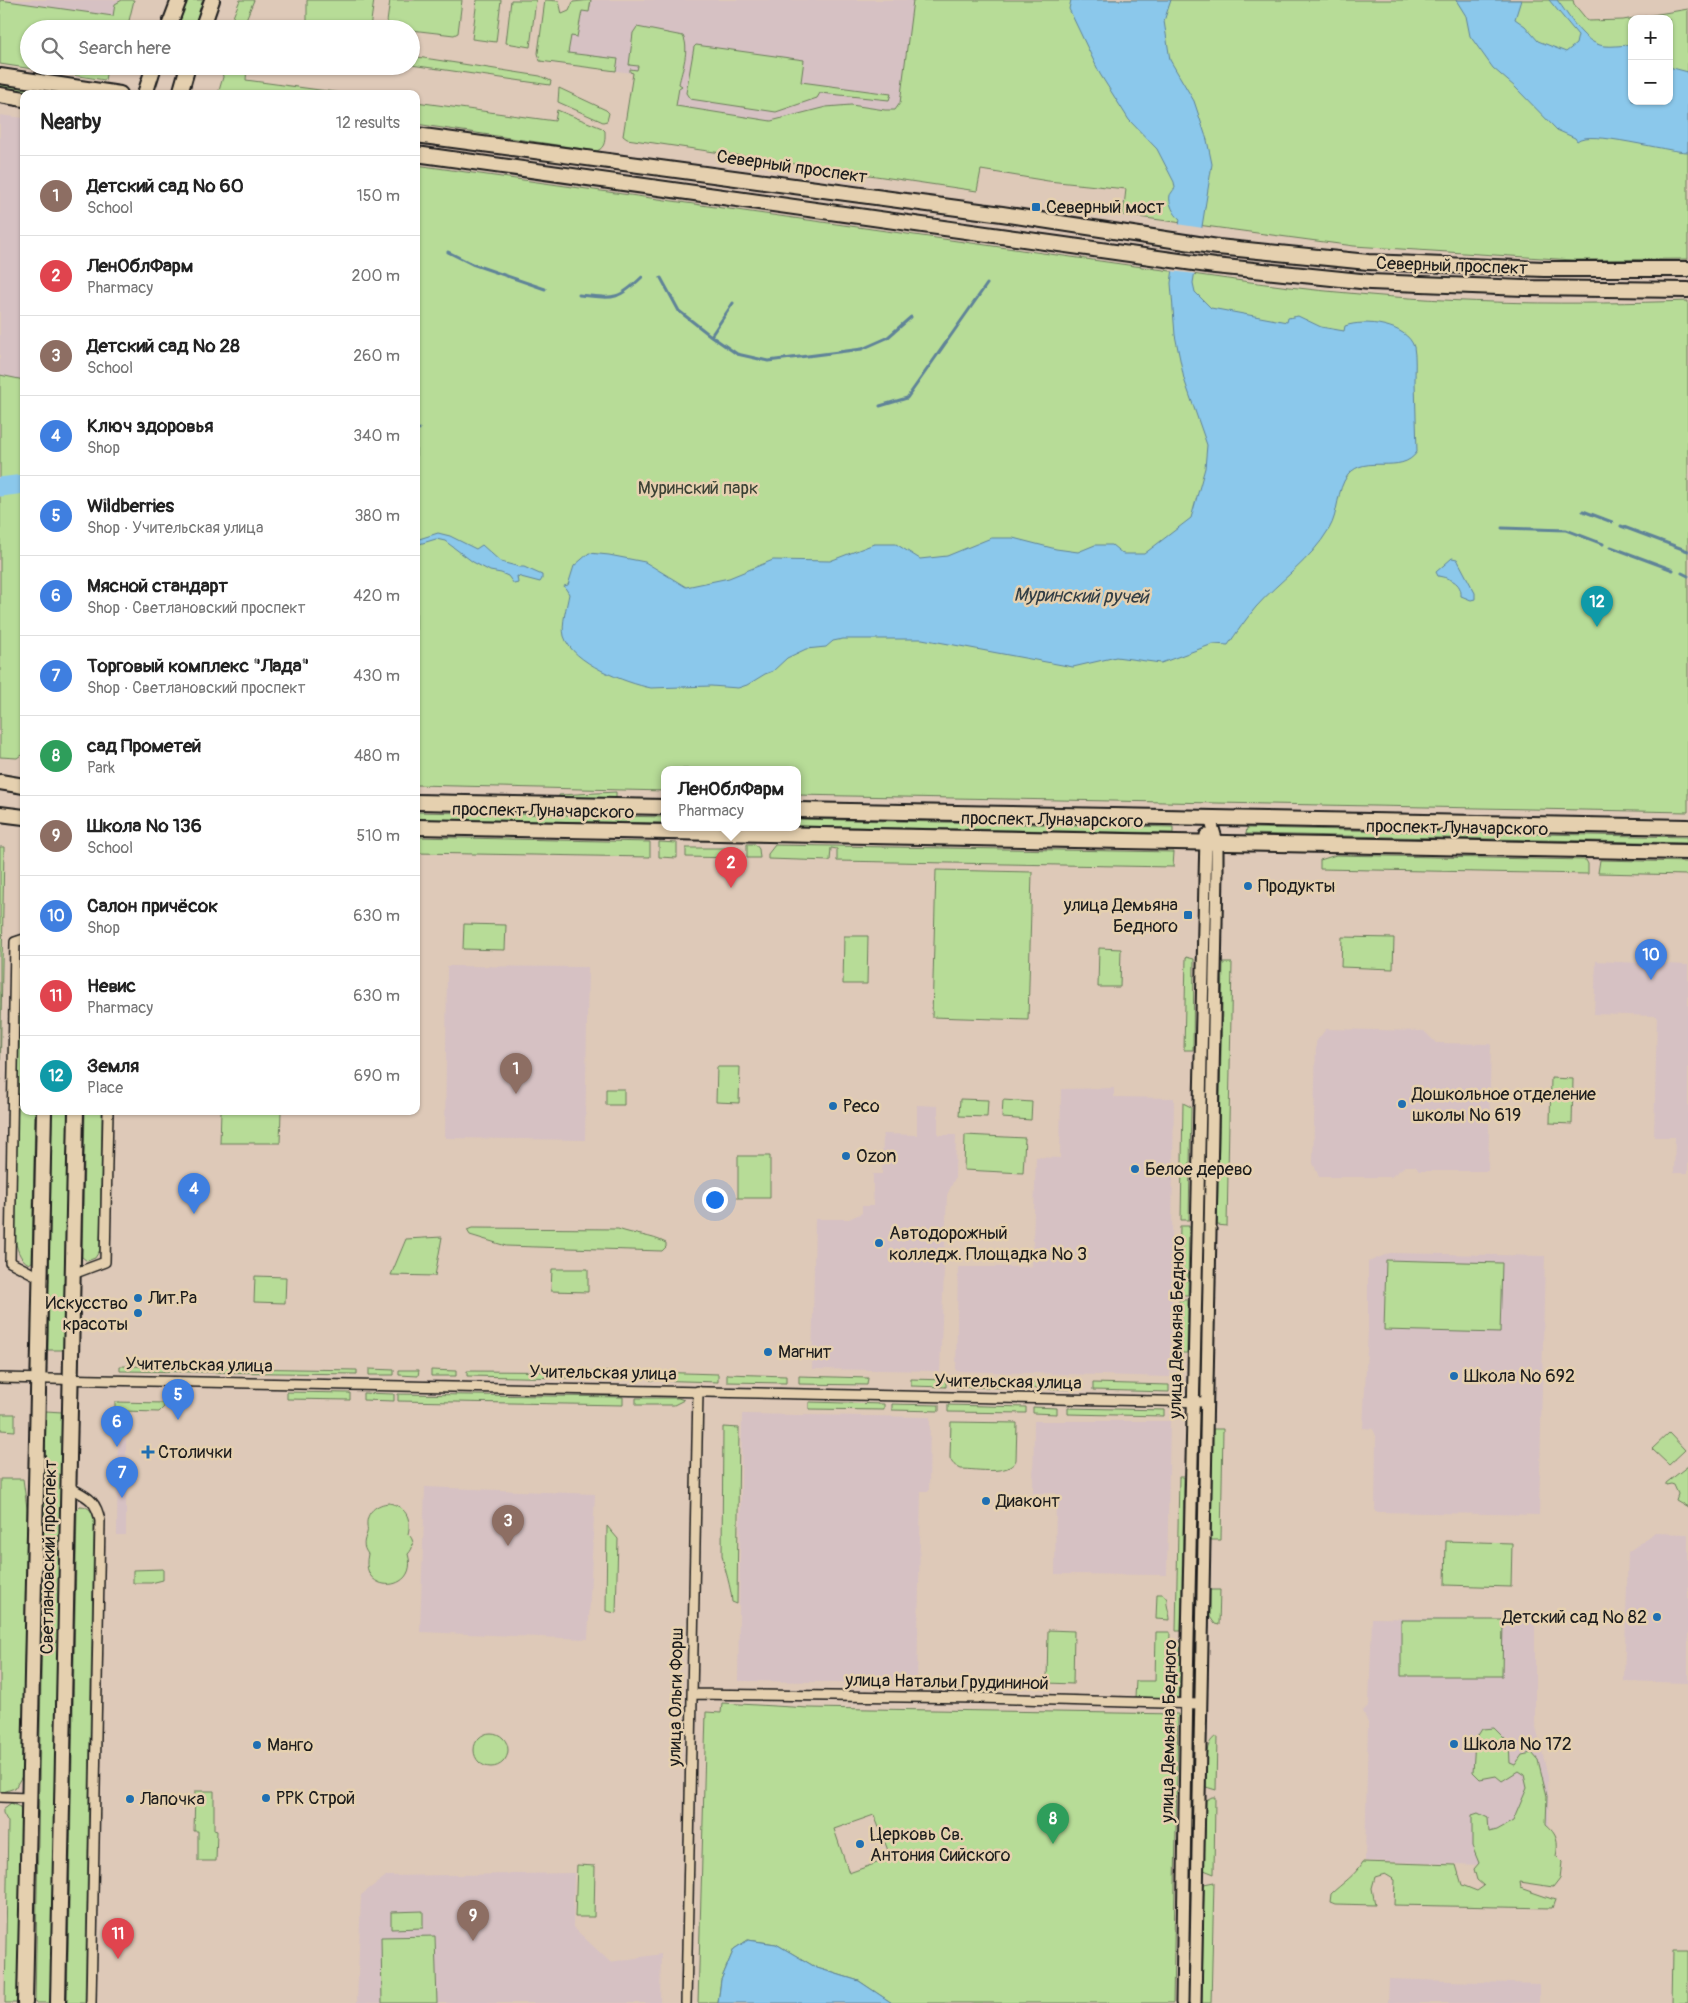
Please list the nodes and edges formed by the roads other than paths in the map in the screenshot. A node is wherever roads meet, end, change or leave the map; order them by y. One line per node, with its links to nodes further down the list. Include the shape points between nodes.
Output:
1 (179, 0): 3 (main road)
2 (212, 0): 4 (main road)
3 (171, 20)
4 (205, 20)
5 (151, 75): 9 (main road)
6 (185, 75): 10 (main road)
7 (0, 76): 8 (main road)
8 (93, 90)
9 (146, 90)
10 (181, 90)
11 (0, 95): 12 (main road)
12 (20, 98)
13 (420, 136): 15 (main road, Северный проспект, via 1218,246 1368,262 1544,269)
14 (420, 155): 16 (main road, Северный проспект, via 1215,266 1370,282)
15 (1688, 270)
16 (1688, 290)
17 (0, 782): 18 (main road)
18 (20, 785)
19 (420, 802): 20 (main road, проспект Луначарского)
20 (661, 807)
21 (801, 810): 24 (main road, проспект Луначарского)
22 (0, 814): 23 (main road)
23 (20, 816)
24 (1210, 818): 25 (main road, проспект Луначарского); 27 (street, улица Демьяна Бедного)
25 (1688, 827)
26 (420, 828): 27 (main road, проспект Луначарского)
27 (1211, 842): 28 (main road, проспект Луначарского); 39 (street, улица Демьяна Бедного); 40 (street, улица Демьяна Бедного)
28 (1688, 852)
29 (20, 940): 34 (street, via 15,942 10,1262)
30 (44, 1115): 34 (main road, Светлановский проспект)
31 (76, 1115): 33 (main road, Светлановский проспект)
32 (108, 1115): 33 (street, via 105,1262)
33 (73, 1274): 37 (main road, Светлановский проспект)
34 (41, 1278): 36 (main road, Светлановский проспект)
35 (0, 1378): 36 (street, Учительская улица)
36 (39, 1378): 37 (street, Учительская улица); 46 (main road, Светлановский проспект)
37 (72, 1379): 38 (street, Учительская улица); 41 (main road, Светлановский проспект)
38 (698, 1391): 39 (street, Учительская улица); 42 (street, улица Ольги Форш)
39 (1193, 1402): 40 (street, Учительская улица); 43 (street, улица Демьяна Бедного)
40 (1206, 1402): 44 (street, улица Демьяна Бедного)
41 (69, 1487): 48 (main road, Светлановский проспект); 49 (street, via 93,1500 100,1521)
42 (692, 1694): 43 (street, улица Натальи Грудининой); 50 (street, улица Ольги Форш)
43 (1186, 1704): 44 (street, улица Натальи Грудининой); 51 (street, улица Демьяна Бедного)
44 (1200, 1704): 52 (street, улица Демьяна Бедного)
45 (0, 1797): 46 (street)
46 (29, 1798): 47 (main road, Светлановский проспект)
47 (24, 2003)
48 (58, 2003)
49 (91, 2003)
50 (686, 2003)
51 (1182, 2003)
52 (1195, 2003)

